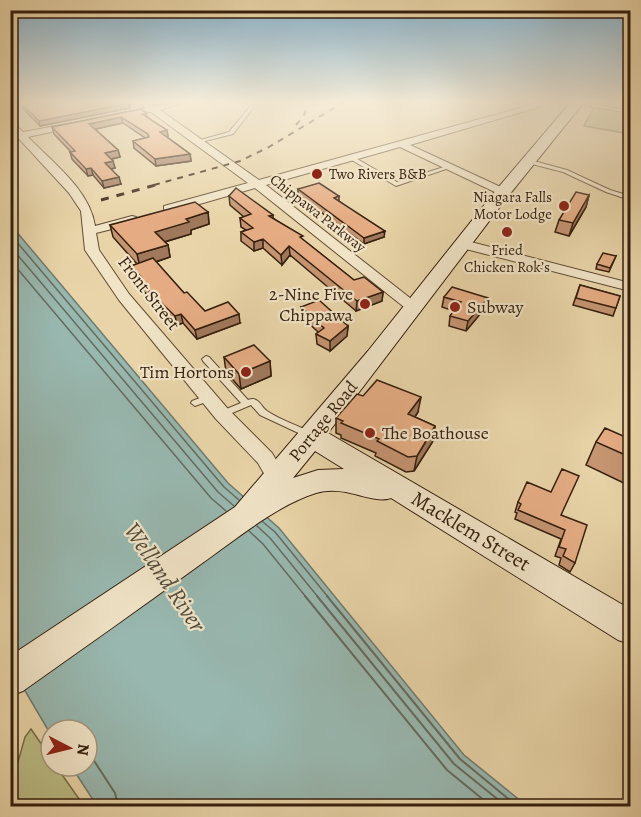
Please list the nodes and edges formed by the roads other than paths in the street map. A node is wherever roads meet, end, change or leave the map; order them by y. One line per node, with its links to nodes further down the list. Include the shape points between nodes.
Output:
1 (26, 140): 14 (street, Front Street, via 74,191 87,211)
2 (196, 140): 6 (street, Chippawa Parkway)
3 (206, 140): 6 (lane)
4 (414, 140): 7 (street)
5 (547, 140): 9 (main road, Portage Road)
6 (199, 142): 11 (street, Chippawa Parkway)
7 (400, 144): 8 (street); 10 (street)
8 (352, 158): 10 (lane, via 396,184); 11 (street)
9 (530, 162): 12 (main road, Portage Road); 13 (lane, via 565,171)
10 (449, 167): 12 (street)
11 (257, 184): 14 (street); 17 (street, Chippawa Parkway)
12 (503, 192): 15 (main road, Portage Road)
13 (630, 198)
14 (91, 231): 20 (street, Front Street, via 92,250 124,297 201,400)
15 (463, 244): 16 (street); 17 (main road, Portage Road)
16 (630, 287)
17 (414, 308): 21 (main road, Portage Road)
18 (206, 359): 19 (lane)
19 (247, 404): 20 (lane); 21 (lane, via 253,401 263,413)
20 (222, 414): 22 (street, Front Street)
21 (310, 435): 22 (main road, Portage Road); 23 (main road, Macklem Street)
22 (285, 484): 23 (main road, via 339,477 359,481); 25 (main road, via 246,516)
23 (458, 523): 24 (main road, Macklem Street)
24 (630, 628)
25 (10, 678)

